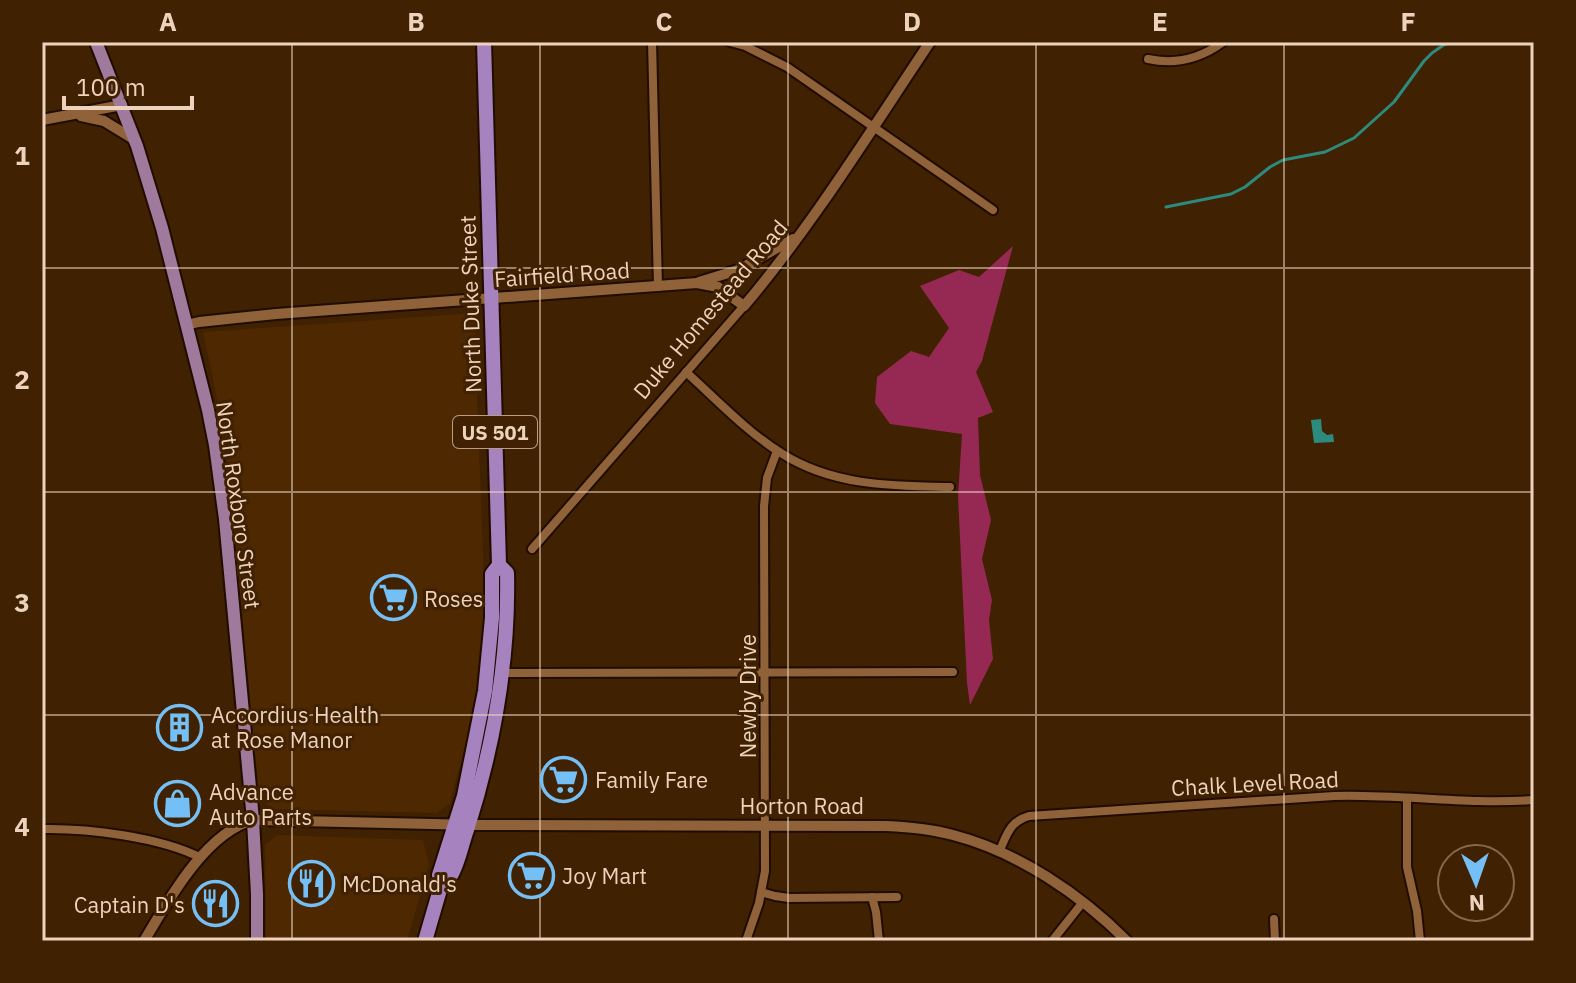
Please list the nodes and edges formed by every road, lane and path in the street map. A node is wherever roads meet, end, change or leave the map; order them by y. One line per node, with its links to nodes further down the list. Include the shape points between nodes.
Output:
1 (96, 42): 8 (main road, North Roxboro Street)
2 (484, 42): 17 (highway, North Duke Street / US 501)
3 (652, 42): 16 (street)
4 (734, 42): 11 (street, via 787,67)
5 (930, 42): 11 (street, Duke Homestead Road)
6 (1223, 42): 7 (street, via 1183,61)
7 (1148, 59)
8 (122, 105): 9 (street); 12 (main road, North Roxboro Street)
9 (71, 114): 10 (street); 12 (street, via 104,121)
10 (42, 120)
11 (873, 126): 13 (street); 14 (street, Duke Homestead Road)
12 (135, 140): 19 (main road, North Roxboro Street)
13 (993, 210)
14 (798, 235): 15 (street, via 738,270); 18 (street, Duke Homestead Road)
15 (697, 283): 16 (street, Fairfield Road); 18 (street, Fairfield Road, via 718,287)
16 (658, 287): 17 (street, Fairfield Road)
17 (491, 299): 19 (street, Fairfield Road); 24 (highway, North Duke Street / US 501)
18 (744, 306): 20 (street, Duke Homestead Road)
19 (186, 325): 30 (main road, North Roxboro Street, via 208,410 225,519)
20 (686, 372): 21 (street); 23 (street, Duke Homestead Road)
21 (777, 451): 22 (street, via 829,475 865,483); 25 (street, Newby Drive, via 765,494)
22 (950, 487)
23 (532, 549)
24 (499, 565): 27 (highway, North Duke Street / US 501, via 507,573); 31 (highway, North Duke Street / US 501, via 492,574 485,691)
25 (765, 672): 26 (street); 27 (street); 32 (street, Newby Drive)
26 (953, 672)
27 (501, 673): 31 (highway, North Duke Street / US 501, via 496,715)
28 (1407, 798): 29 (street, Chalk Level Road); 34 (street, Chalk Level Road, via 1334,796 1029,816 1016,820); 49 (street, via 1407,867)
29 (1534, 800)
30 (253, 820): 31 (street, Horton Road); 35 (street, via 223,834); 42 (main road, North Roxboro Street)
31 (462, 824): 32 (street, Horton Road); 43 (highway, North Duke Street / US 501, via 450,877 441,886)
32 (765, 824): 34 (street, Horton Road, via 911,827); 36 (street, Newby Drive)
33 (42, 829): 35 (street, via 132,838)
34 (999, 852): 39 (street, Horton Road)
35 (201, 858): 41 (street)
36 (761, 892): 37 (street, via 789,898); 44 (street, Newby Drive)
37 (872, 897): 38 (street); 45 (street)
38 (897, 897)
39 (1083, 902): 46 (street); 47 (street, Horton Road)
40 (1274, 919): 48 (street)
41 (144, 941)
42 (257, 941)
43 (425, 941)
44 (746, 941)
45 (879, 941)
46 (1052, 941)
47 (1127, 941)
48 (1275, 941)
49 (1420, 941)

